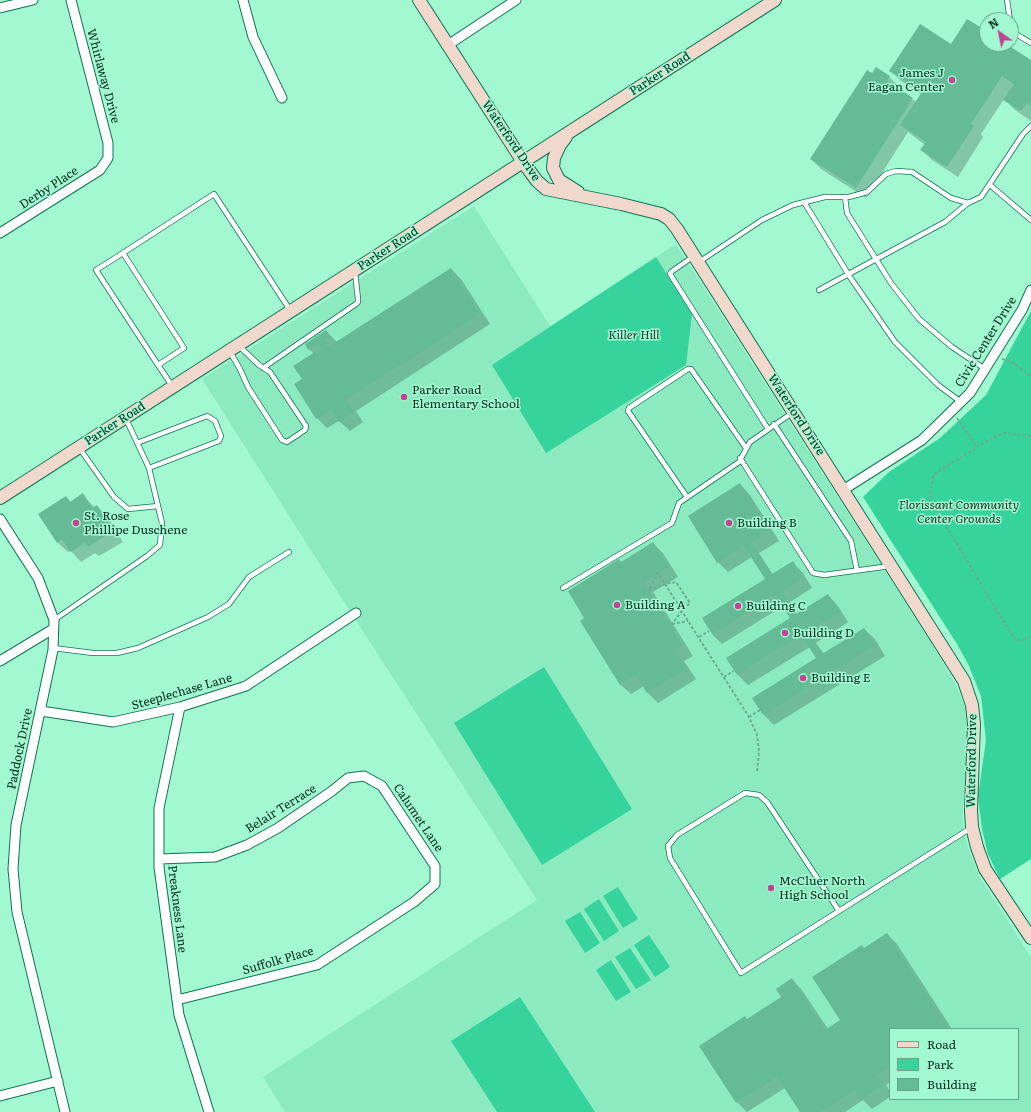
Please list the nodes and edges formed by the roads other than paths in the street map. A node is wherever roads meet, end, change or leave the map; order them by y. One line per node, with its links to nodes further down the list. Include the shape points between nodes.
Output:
1 (33, 0): 8 (street)
2 (71, 0): 16 (street, Whirlaway Drive, via 108,142)
3 (243, 0): 13 (street, via 253,37)
4 (419, 0): 12 (street, Waterford Drive)
5 (516, 0): 12 (street)
6 (775, 0): 15 (street, Parker Road)
7 (1007, 0): 9 (lane)
8 (0, 8)
9 (1009, 12)
10 (1019, 36): 11 (lane)
11 (1031, 43)
12 (448, 45): 17 (street, Waterford Drive)
13 (282, 98)
14 (1031, 126): 18 (lane, via 1023,134)
15 (572, 130): 17 (street, Parker Road); 19 (street, via 560,145 553,168 559,180)
16 (108, 158): 24 (street, Derby Place, via 100,170)
17 (523, 162): 19 (street, Waterford Drive, via 536,181 546,189); 28 (street, Parker Road)
18 (990, 185): 22 (lane, via 982,197); 23 (lane)
19 (584, 196): 26 (street, Waterford Drive, via 660,214 669,219)
20 (845, 197): 21 (lane, via 825,197); 22 (lane, via 867,192 886,174 896,171 912,172 950,198); 27 (lane, via 847,213)
21 (804, 202): 26 (lane, via 762,220); 29 (lane)
22 (968, 203): 27 (lane, via 945,222)
23 (1031, 220)
24 (0, 233)
25 (123, 253): 32 (lane, via 214,194); 34 (lane, via 184,348); 34 (lane, via 96,270)
26 (696, 260): 39 (street, Waterford Drive); 42 (lane, via 670,274)
27 (876, 260): 29 (lane); 36 (lane, via 919,319 952,347)
28 (355, 270): 32 (street, Parker Road); 35 (lane, via 358,302)
29 (848, 274): 30 (lane); 38 (lane, via 895,342 938,385)
30 (820, 290)
31 (1031, 290): 36 (street, Civic Center Drive, via 1022,310)
32 (291, 311): 33 (street, Parker Road)
33 (234, 348): 35 (lane); 35 (lane, via 248,387 282,440 287,442 305,430 306,426 270,372); 37 (street, Parker Road)
34 (158, 365): 37 (lane)
35 (263, 368)
36 (985, 369): 38 (street, Civic Center Drive)
37 (173, 387): 40 (street, Parker Road)
38 (961, 402): 48 (street, Civic Center Drive, via 922,440)
39 (794, 412): 41 (lane); 48 (street, Waterford Drive)
40 (125, 418): 43 (lane); 44 (street, Parker Road)
41 (774, 424): 42 (lane); 55 (lane, via 851,541)
42 (768, 428): 45 (lane)
43 (137, 443): 47 (lane); 47 (lane, via 207,416 215,421 221,436 220,441)
44 (79, 447): 50 (street, Parker Road); 51 (lane, via 114,496 128,509)
45 (746, 448): 46 (lane); 49 (lane, via 691,369 629,408 628,411)
46 (740, 458): 49 (lane, via 738,462); 55 (lane, via 813,573 824,575)
47 (149, 468): 51 (lane)
48 (843, 490): 54 (street, Waterford Drive)
49 (687, 497): 56 (lane, via 679,502 672,523)
50 (0, 498)
51 (158, 506): 58 (lane, via 162,523 160,545)
52 (0, 519): 58 (street, Paddock Drive, via 38,578)
53 (289, 552): 59 (lane, via 249,577 229,604 208,617 138,648 117,653 92,653)
54 (892, 566): 55 (lane); 64 (street, Waterford Drive, via 957,668 972,705)
55 (857, 570)
56 (563, 588)
57 (356, 613): 61 (street, Steeplechase Lane, via 246,686)
58 (53, 624): 59 (street, Paddock Drive); 60 (street)
59 (53, 648): 62 (street, Paddock Drive)
60 (0, 661)
61 (180, 707): 62 (street, Steeplechase Lane, via 113,722); 65 (street, Preakness Lane, via 159,808)
62 (41, 711): 70 (street, Paddock Drive, via 16,825 13,869 16,912)
63 (364, 776): 65 (street, Belair Terrace, via 348,778 278,828 247,845 215,857); 66 (street, Calumet Lane, via 382,786 435,866)
64 (972, 827): 67 (lane); 68 (street, Waterford Drive, via 985,869)
65 (159, 858): 69 (street, Preakness Lane)
66 (435, 884): 69 (street, Suffolk Place, via 414,902 317,965)
67 (839, 912): 67 (lane, via 741,973 670,858 668,846 677,835 745,793 759,795 767,802)
68 (1031, 938)
69 (177, 1000): 73 (street, Preakness Lane)
70 (58, 1081): 71 (street); 72 (street, Paddock Drive)
71 (0, 1096)
72 (65, 1112)
73 (209, 1112)

